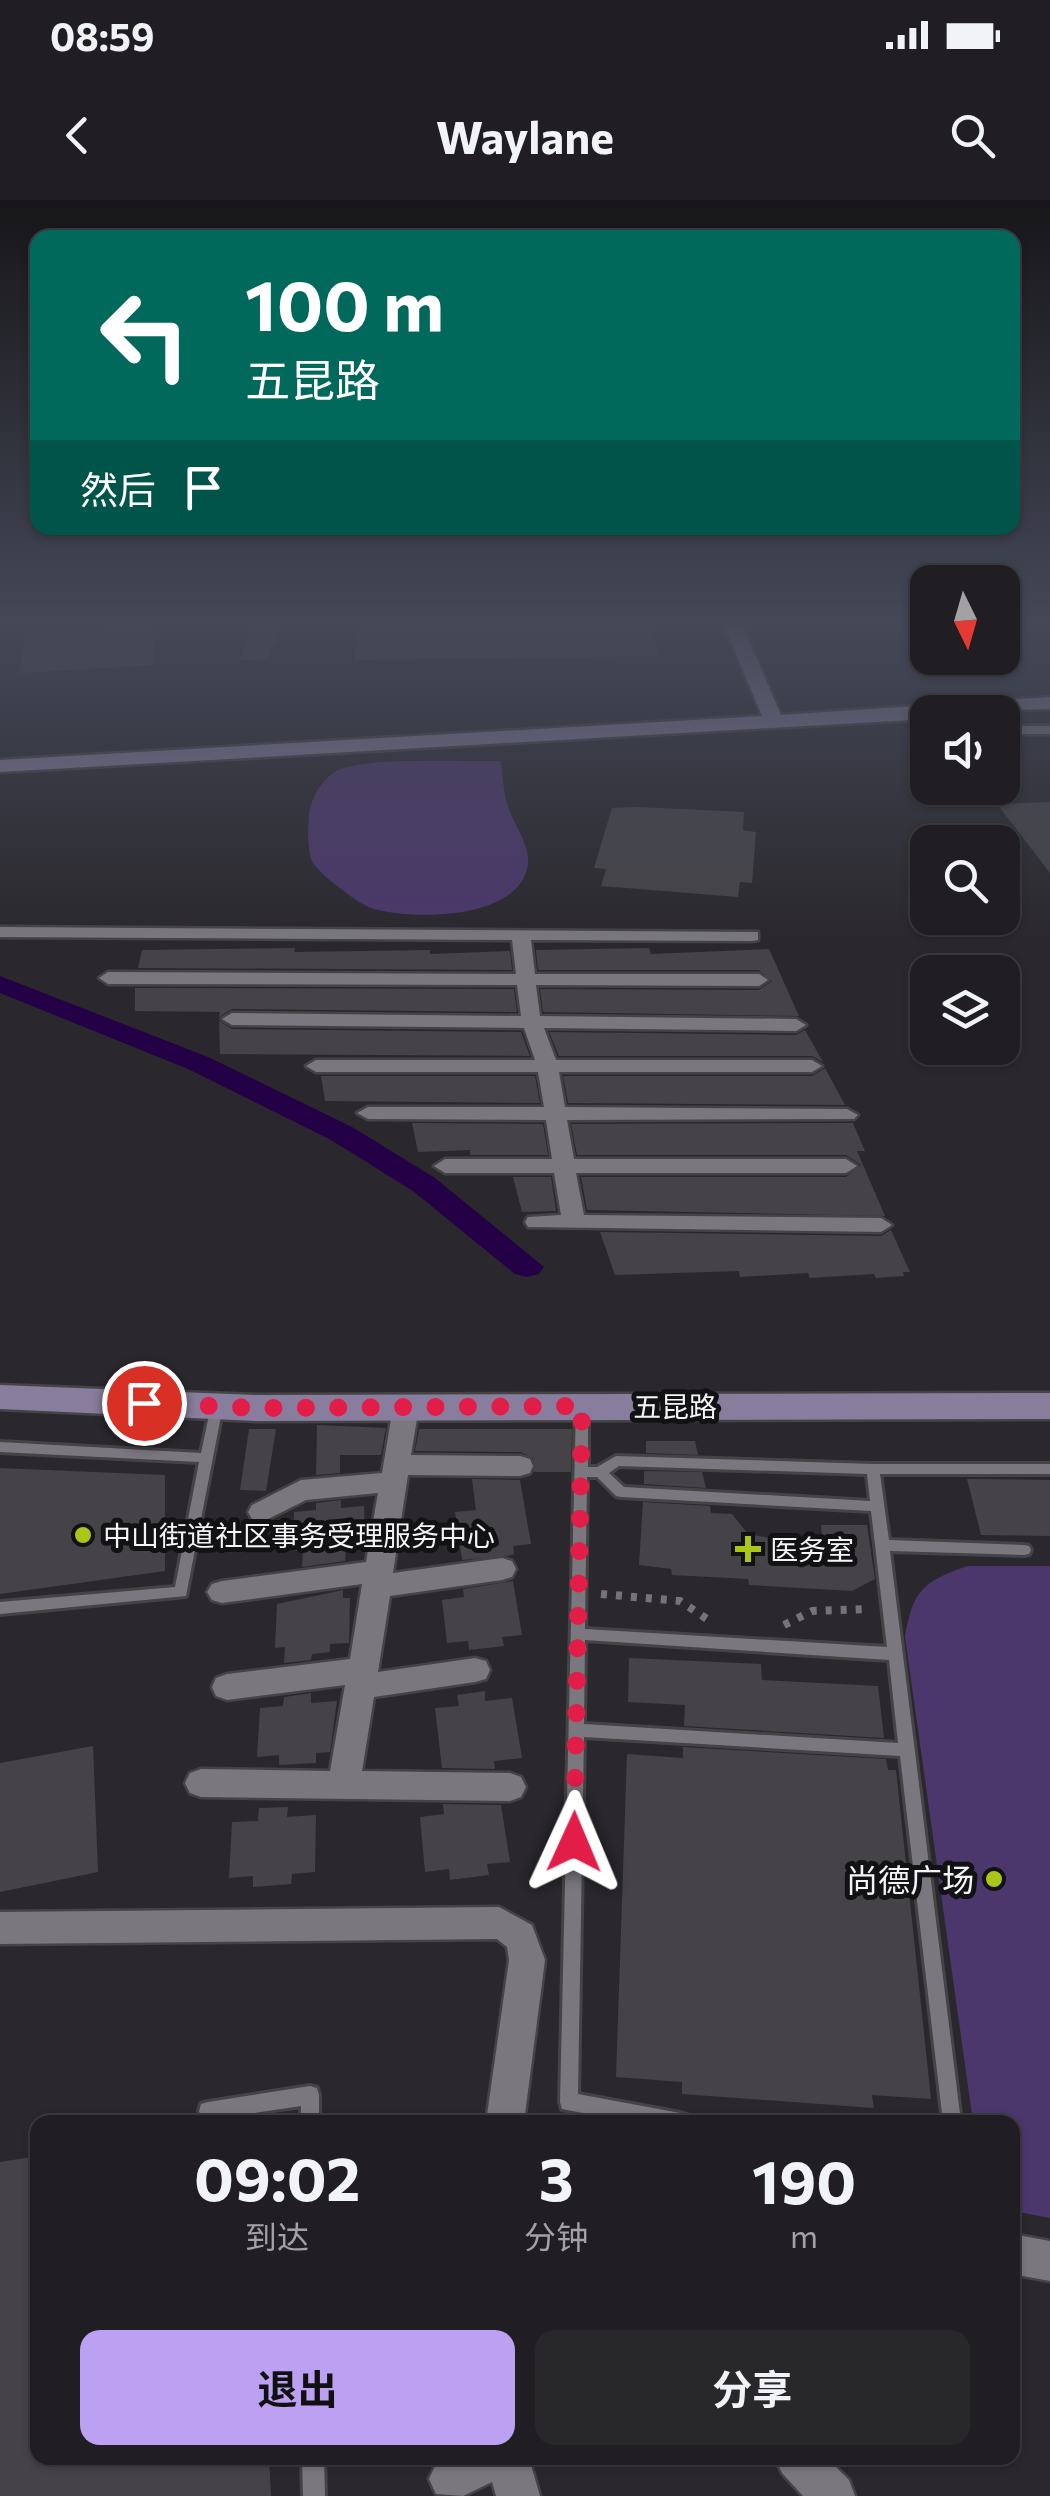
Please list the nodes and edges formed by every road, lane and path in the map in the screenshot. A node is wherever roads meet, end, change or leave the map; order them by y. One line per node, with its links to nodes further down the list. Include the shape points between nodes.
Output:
1 (717, 727): 2 (main road)
2 (0, 766)
3 (0, 932): 4 (street)
4 (521, 936): 5 (street); 7 (street)
5 (752, 936)
6 (108, 978): 7 (street)
7 (527, 979): 8 (street); 10 (street)
8 (758, 980)
9 (232, 1019): 10 (street)
10 (531, 1020): 11 (street); 12 (street)
11 (796, 1024)
12 (547, 1064): 13 (street); 14 (street); 16 (street)
13 (316, 1066)
14 (812, 1066)
15 (368, 1113): 16 (street)
16 (557, 1114): 17 (street); 20 (street)
17 (847, 1115)
18 (445, 1166): 20 (street)
19 (846, 1166): 20 (street)
20 (568, 1168): 22 (street)
21 (536, 1222): 22 (street)
22 (574, 1223): 23 (street)
23 (881, 1225)
24 (0, 1397): 25 (main road, 五昆路)
25 (217, 1406): 28 (main road, 五昆路); 30 (lane)
26 (582, 1406): 27 (main road, 五昆路); 28 (main road, 五昆路); 34 (lane)
27 (1050, 1406)
28 (406, 1407): 36 (street)
29 (0, 1447): 30 (lane)
30 (207, 1458): 46 (lane, via 181,1592)
31 (520, 1466): 36 (street)
32 (873, 1469): 33 (lane); 35 (lane, via 616,1461); 37 (lane)
33 (1050, 1469)
34 (581, 1472): 35 (lane); 44 (lane)
35 (600, 1472): 37 (lane, via 620,1492)
36 (395, 1473): 38 (street, via 301,1490); 42 (street)
37 (877, 1506): 39 (lane)
38 (262, 1512)
39 (882, 1545): 40 (lane); 45 (lane)
40 (1024, 1550)
41 (502, 1569): 42 (street)
42 (378, 1579): 43 (street); 52 (street)
43 (222, 1592)
44 (579, 1592): 47 (path, via 680,1601 710,1621); 49 (lane)
45 (889, 1605): 48 (path, via 812,1611 784,1625); 50 (lane)
46 (0, 1608)
47 (724, 1622)
48 (768, 1624)
49 (578, 1634): 50 (lane); 54 (lane)
50 (894, 1654): 55 (lane)
51 (475, 1670): 52 (street)
52 (361, 1679): 53 (street); 57 (street)
53 (227, 1687)
54 (576, 1730): 55 (lane); 63 (lane, via 569,2102)
55 (906, 1750): 64 (lane)
56 (201, 1782): 57 (street)
57 (344, 1785): 58 (street)
58 (510, 1787)
59 (0, 1928): 62 (street, via 514,1928 527,1960)
60 (208, 2111): 61 (lane, via 310,2096)
61 (310, 2115)
62 (506, 2115)
63 (641, 2115)
64 (951, 2115)
65 (1020, 2255): 66 (street)
66 (1050, 2261)
67 (313, 2465): 72 (lane)
68 (480, 2465): 71 (street)
69 (509, 2465): 73 (street)
70 (804, 2465): 74 (street)
71 (451, 2479)
72 (314, 2496)
73 (518, 2496)
74 (833, 2496)

